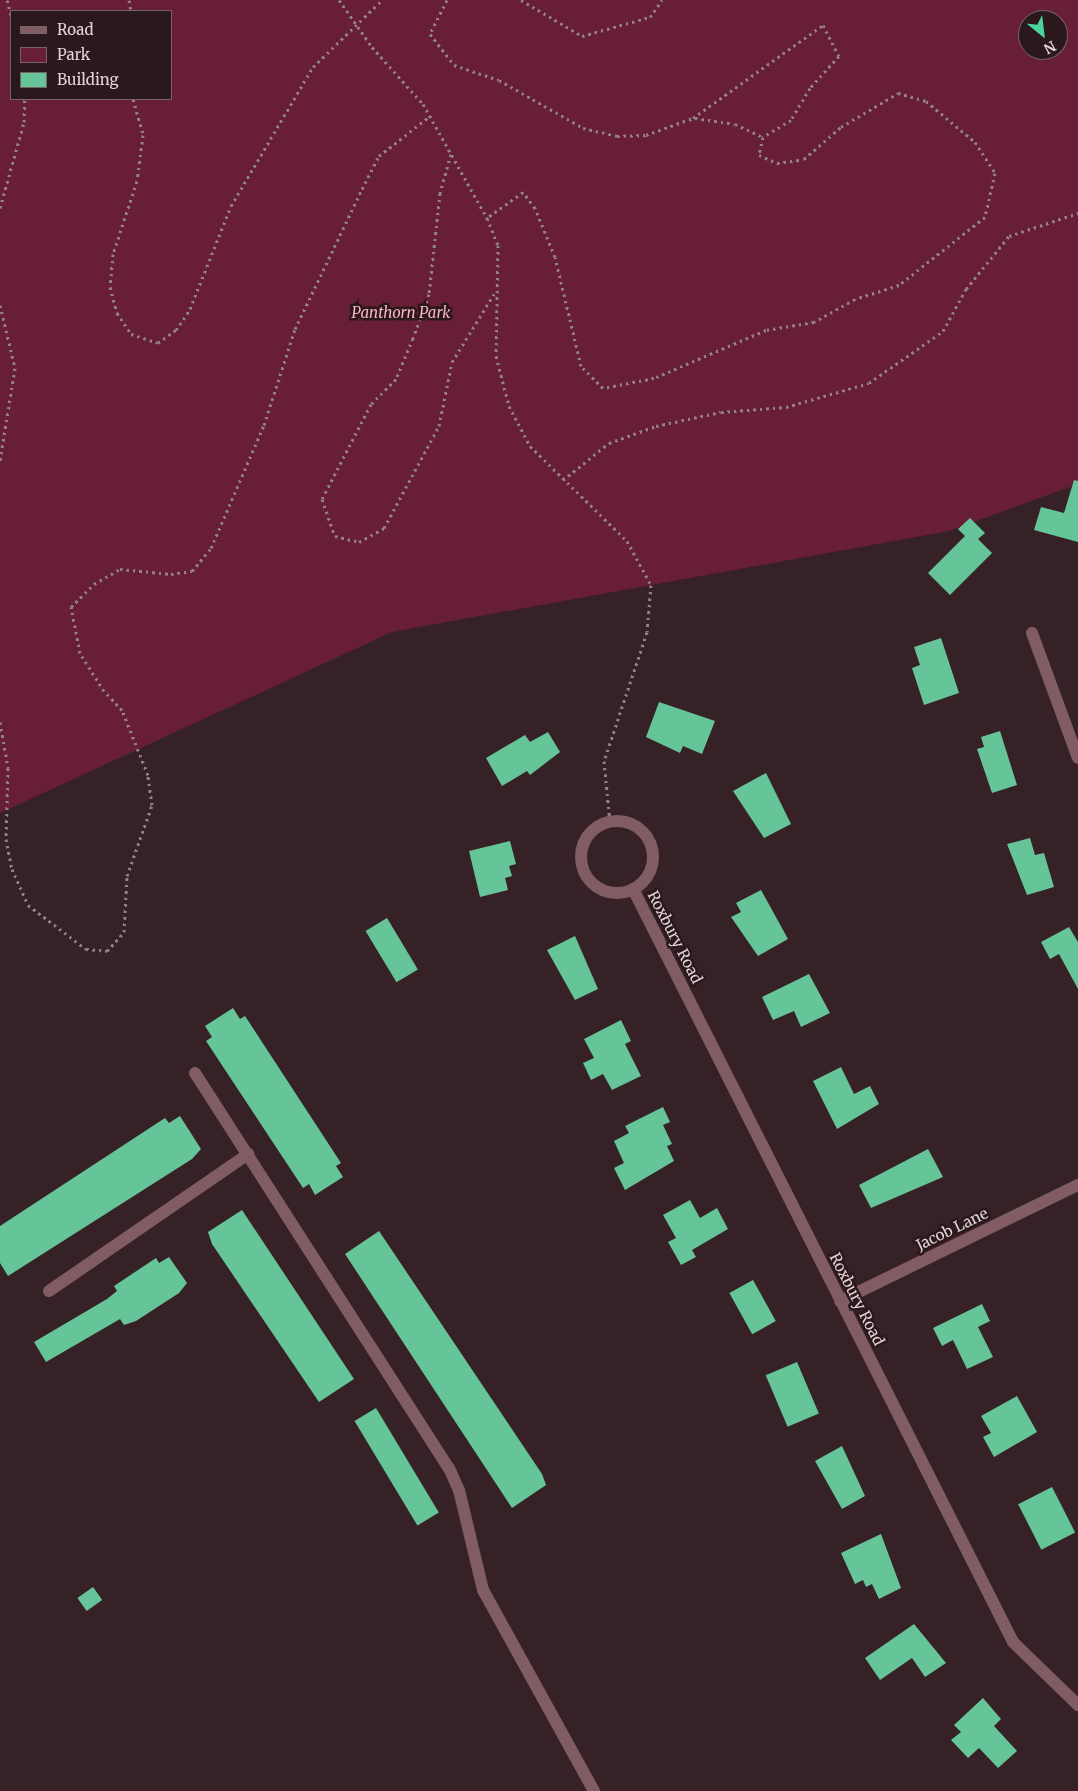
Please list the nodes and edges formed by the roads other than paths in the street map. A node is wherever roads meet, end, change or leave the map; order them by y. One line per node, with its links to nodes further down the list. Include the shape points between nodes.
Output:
1 (1032, 633): 2 (street)
2 (1078, 758)
3 (633, 889): 3 (street, Roxbury Road, via 651,871 652,846 634,825 610,822 586,838 581,854 583,869 604,891); 8 (street, Roxbury Road)
4 (195, 1073): 5 (street)
5 (248, 1154): 7 (street); 10 (street, via 449,1468 459,1490 483,1590)
6 (1078, 1185): 8 (street, Jacob Lane)
7 (49, 1291)
8 (840, 1301): 9 (street, Roxbury Road, via 1013,1642)
9 (1078, 1705)
10 (594, 1791)

